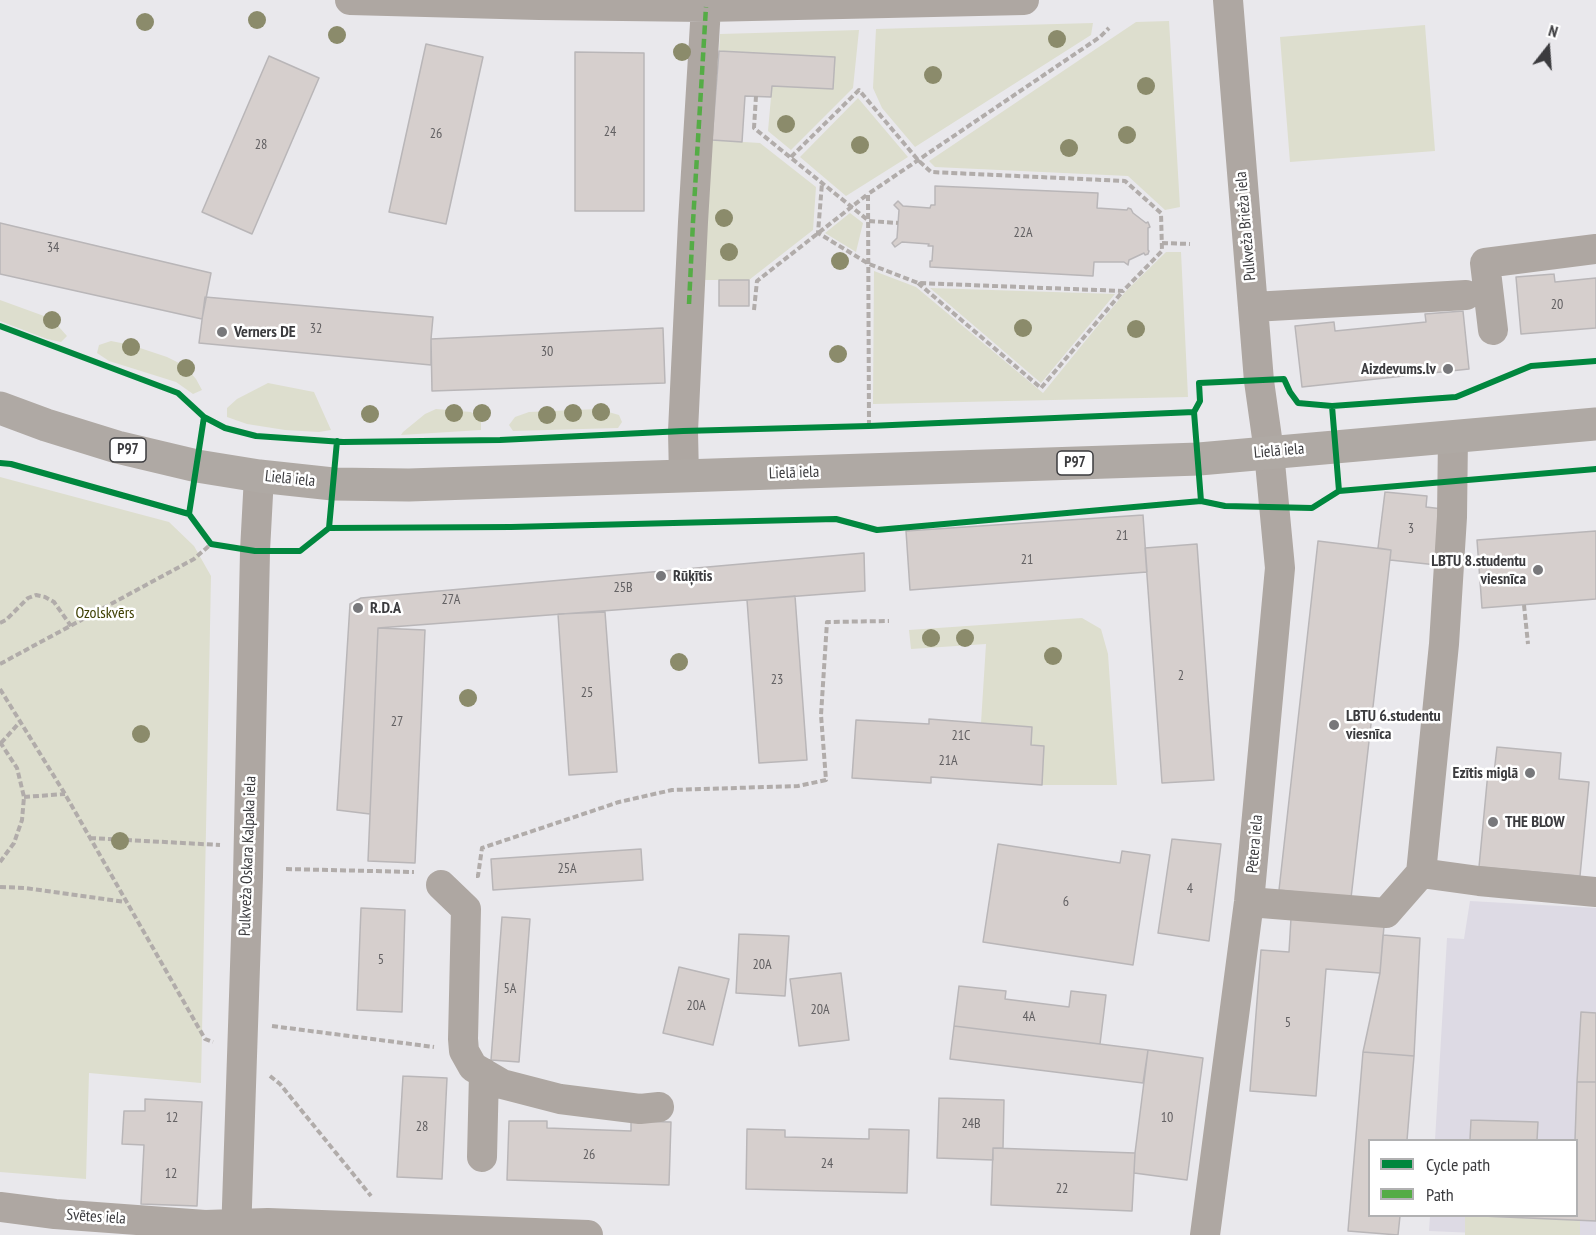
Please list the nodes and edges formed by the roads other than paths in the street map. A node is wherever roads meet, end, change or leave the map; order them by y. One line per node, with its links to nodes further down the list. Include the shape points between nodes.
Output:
1 (350, 0): 4 (street)
2 (1024, 0): 4 (street)
3 (1228, 0): 7 (street, Pulkveža Brieža iela)
4 (706, 7): 14 (street, via 692,234)
5 (1596, 249): 8 (street, via 1485,263)
6 (1466, 295): 7 (street)
7 (1253, 307): 12 (street, Pulkveža Brieža iela)
8 (1493, 330)
9 (0, 408): 13 (main road, Lielā iela / P97, via 117,447)
10 (1596, 424): 11 (main road, Lielā iela / P97)
11 (1453, 436): 12 (main road, Lielā iela / P97); 15 (street, via 1444,644)
12 (1269, 452): 14 (main road, Lielā iela / P97, via 1199,459); 18 (street, Pētera iela, via 1280,568)
13 (259, 476): 14 (main road, Lielā iela / P97, via 333,484 409,485); 23 (street, Pulkveža Oskara Kalpaka iela)
14 (684, 477)
15 (1421, 873): 17 (street); 18 (street, via 1386,913)
16 (442, 877): 19 (street, via 466,909 464,1051 473,1067)
17 (1596, 892)
18 (1249, 902): 25 (street, Pētera iela)
19 (484, 1073): 20 (street, via 502,1084 560,1099); 21 (street)
20 (658, 1107)
21 (482, 1157)
22 (0, 1208): 23 (street, Svētes iela)
23 (236, 1230): 24 (street, Svētes iela, via 268,1223)
24 (588, 1235)
25 (1205, 1235)

